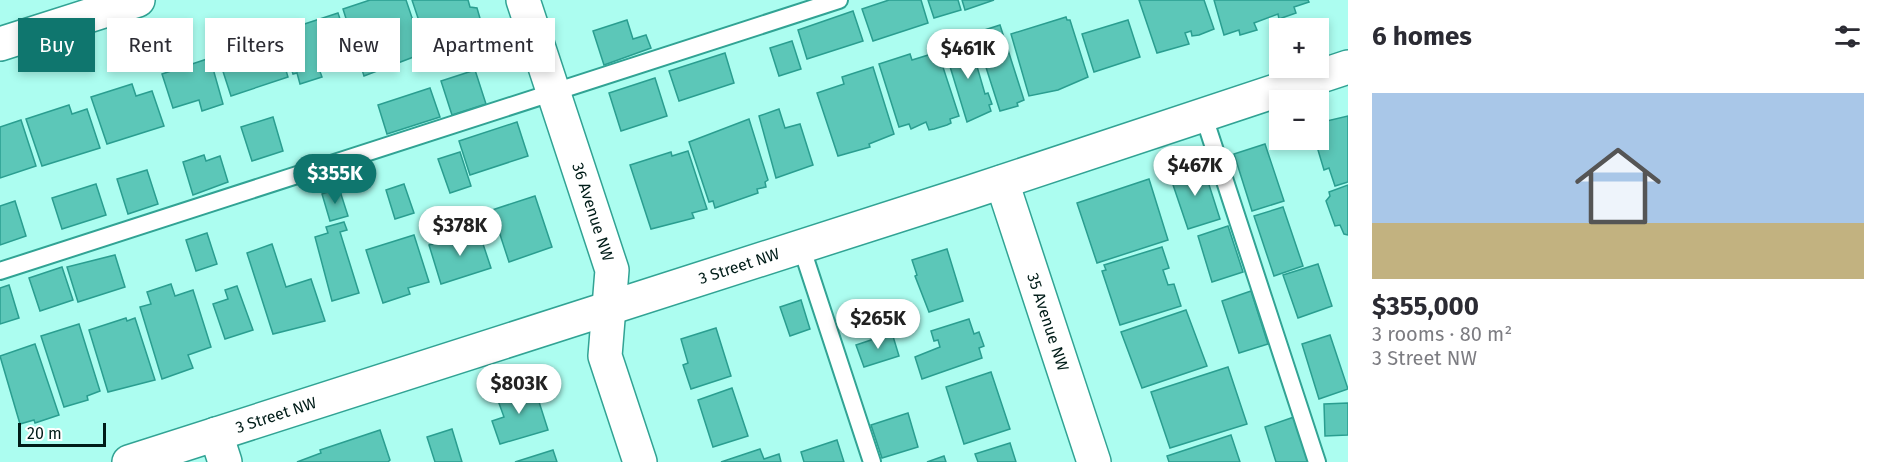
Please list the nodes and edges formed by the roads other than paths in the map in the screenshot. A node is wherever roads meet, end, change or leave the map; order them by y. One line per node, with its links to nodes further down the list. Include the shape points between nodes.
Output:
1 (138, 0): 4 (street)
2 (524, 0): 6 (street, 36 Avenue NW)
3 (839, 0): 6 (lane)
4 (0, 44)
5 (1348, 67): 7 (street, 3 Street NW)
6 (554, 93): 10 (lane); 11 (street, 36 Avenue NW, via 612,270)
7 (1203, 114): 8 (street, 3 Street NW); 17 (lane)
8 (1002, 182): 9 (street, 3 Street NW); 16 (street, 35 Avenue NW)
9 (801, 246): 11 (street, 3 Street NW); 15 (lane)
10 (0, 271)
11 (608, 309): 12 (street, 3 Street NW); 14 (street, 36 Avenue NW, via 605,356)
12 (220, 448): 13 (street, 3 Street NW)
13 (129, 462)
14 (640, 462)
15 (872, 462)
16 (1094, 462)
17 (1317, 462)

